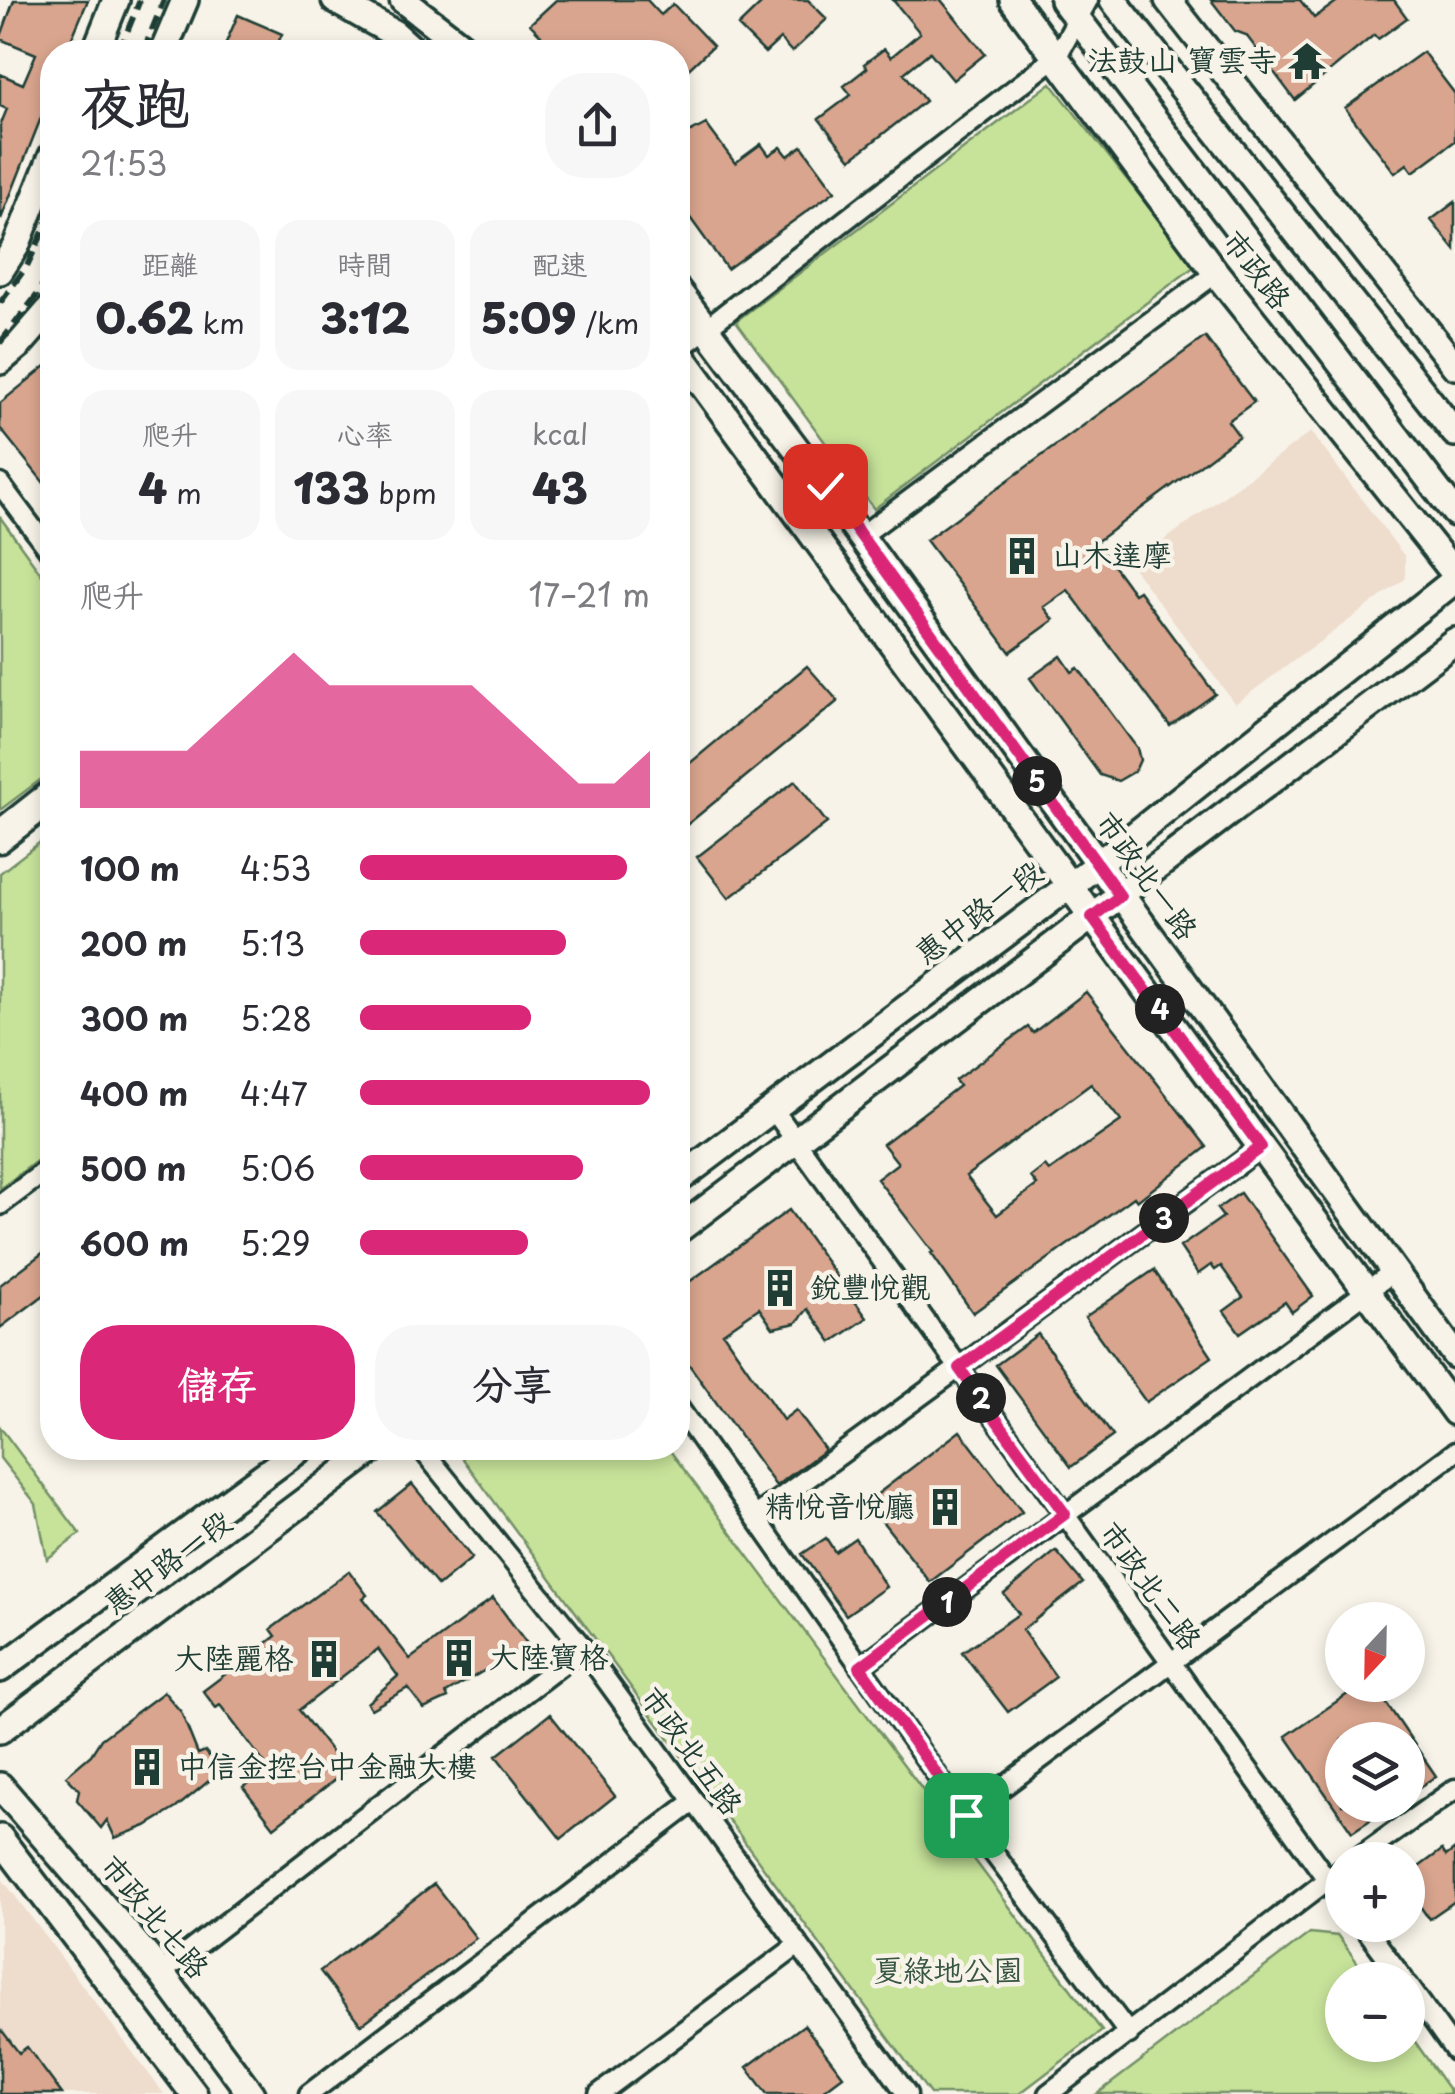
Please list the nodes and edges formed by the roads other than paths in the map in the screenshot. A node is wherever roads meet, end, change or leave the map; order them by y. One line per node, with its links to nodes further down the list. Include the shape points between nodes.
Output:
1 (116, 0): 9 (street)
2 (185, 0): 10 (street)
3 (335, 0): 11 (street)
4 (404, 0): 12 (street)
5 (1013, 0): 13 (street, 市政路)
6 (1113, 0): 24 (street, 市政路)
7 (1168, 0): 22 (street)
8 (1077, 6): 13 (street); 26 (street, 市政路)
9 (100, 40)
10 (168, 40)
11 (402, 40)
12 (455, 40)
13 (1057, 56): 16 (street, 市政路); 19 (street)
14 (40, 186): 15 (street)
15 (0, 271)
16 (1216, 273): 27 (street); 29 (street, 市政路)
17 (690, 307): 19 (street, 市政北一路)
18 (40, 321): 21 (street)
19 (705, 328): 20 (street); 27 (street, 市政北一路)
20 (690, 341)
21 (0, 360)
22 (1455, 366)
23 (690, 367): 36 (street)
24 (1455, 433)
25 (0, 484): 28 (street)
26 (1455, 513)
27 (861, 536): 35 (street, 市政北一路)
28 (40, 538)
29 (1455, 577): 35 (street, 惠中路一段)
30 (1455, 641): 37 (street)
31 (40, 797): 33 (street)
32 (40, 813): 34 (street)
33 (0, 828)
34 (0, 844)
35 (1097, 865): 36 (street, 惠中路一段); 37 (street, 市政北一路)
36 (1069, 886): 38 (street); 39 (street, 惠中路一段)
37 (1120, 896): 38 (street); 46 (street, 市政北一路)
38 (1092, 917): 40 (street); 41 (street)
39 (773, 1109): 40 (street, 市政北二路); 42 (street, 惠中路一段)
40 (797, 1141): 45 (street); 49 (street, 市政北二路)
41 (1261, 1147): 47 (street); 49 (street)
42 (690, 1171)
43 (40, 1175): 44 (street)
44 (0, 1205)
45 (690, 1221)
46 (1394, 1272): 47 (street); 48 (street, 市政北一路)
47 (1367, 1291): 50 (street); 56 (street)
48 (1455, 1355)
49 (959, 1368): 56 (street, 市政北二路); 57 (street)
50 (1455, 1412)
51 (690, 1424): 57 (street)
52 (1455, 1452): 59 (street)
53 (285, 1460): 61 (street, 惠中路一段)
54 (359, 1460): 62 (street, 惠中路一段)
55 (431, 1460): 58 (street, 市政北五路)
56 (1065, 1514): 59 (street, 市政北二路); 60 (street)
57 (756, 1516): 60 (street)
58 (582, 1648): 65 (street, 市政北五路); 72 (street)
59 (1171, 1663): 66 (street); 69 (street, 市政北二路)
60 (860, 1667): 66 (street)
61 (0, 1669)
62 (0, 1730)
63 (0, 1786): 72 (street, 市政北七路)
64 (1455, 1789): 68 (street)
65 (693, 1802): 71 (street, 市政北五路); 78 (street)
66 (966, 1815): 74 (street)
67 (0, 1838): 76 (street)
68 (1380, 1842)
69 (1325, 1879)
70 (1325, 1881): 74 (street)
71 (798, 1944): 79 (street); 80 (street, 市政北五路)
72 (161, 1973): 77 (street, 市政北七路)
73 (1425, 2010): 75 (street)
74 (1128, 2034): 81 (street)
75 (1455, 2052)
76 (194, 2094)
77 (251, 2094)
78 (310, 2094)
79 (599, 2094)
80 (907, 2094)
81 (1048, 2094)

